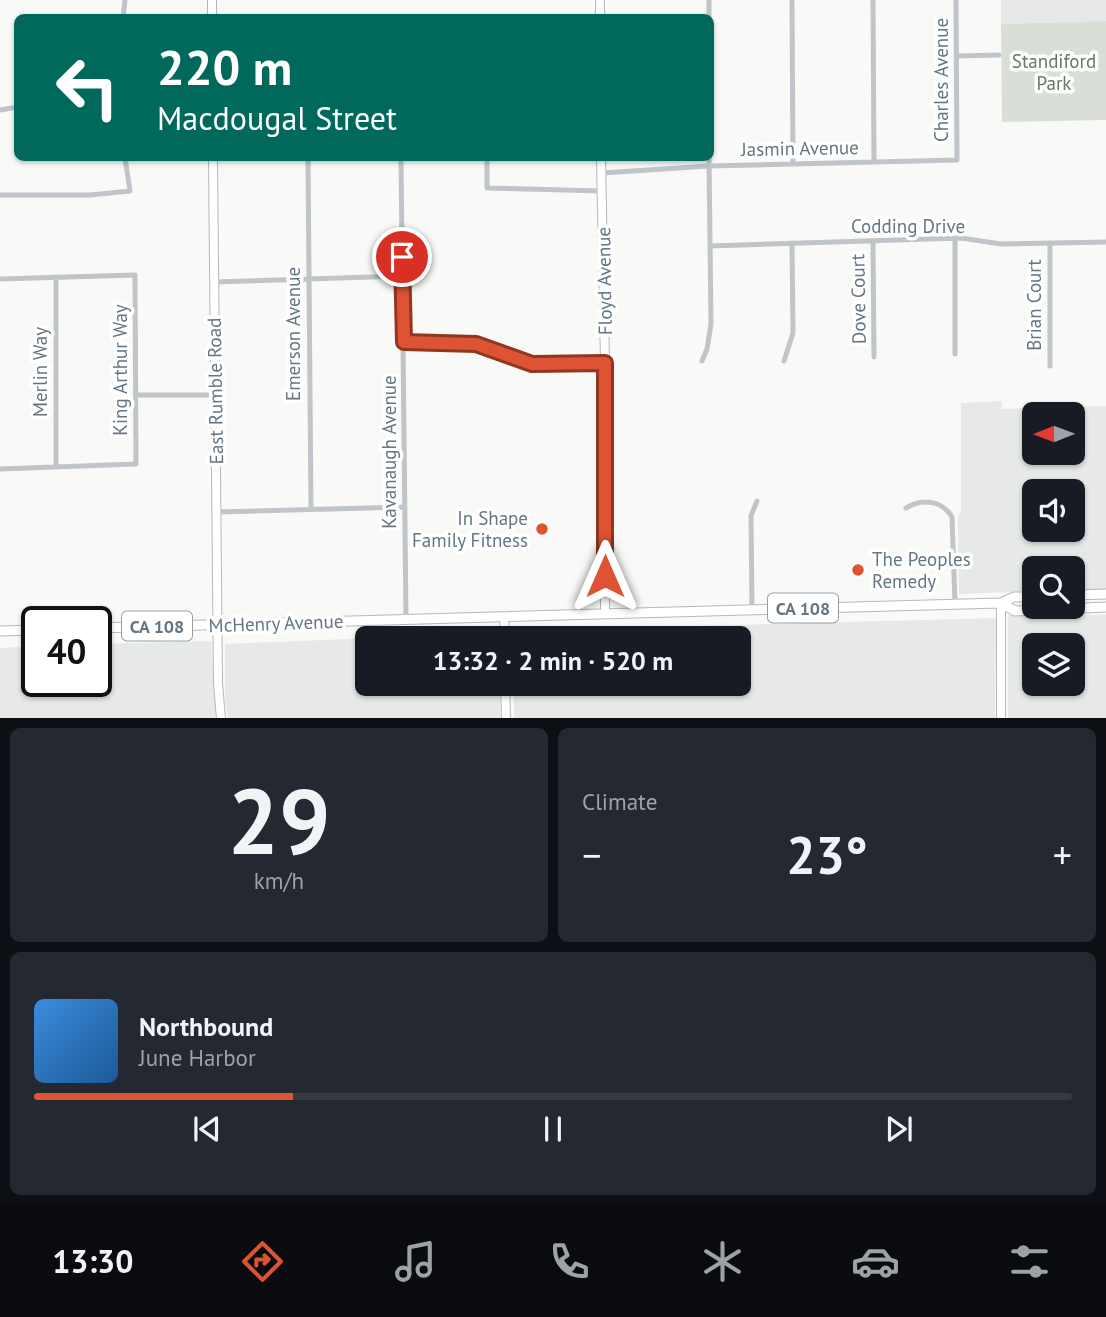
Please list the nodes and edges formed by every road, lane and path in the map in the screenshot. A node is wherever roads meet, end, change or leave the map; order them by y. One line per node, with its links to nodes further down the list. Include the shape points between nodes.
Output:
1 (792, 0): 15 (street)
2 (873, 0): 14 (street)
3 (956, 0): 5 (street, Charles Avenue)
4 (999, 55): 5 (street)
5 (956, 56): 6 (street, Charles Avenue)
6 (957, 160): 14 (street, Jasmin Avenue)
7 (125, 161): 19 (street, via 130,191)
8 (213, 161): 30 (street, East Rumble Road)
9 (308, 161): 28 (street, Emerson Avenue)
10 (401, 161): 26 (street, Kavanaugh Avenue)
11 (487, 161): 18 (street, via 487,188)
12 (601, 161): 17 (street, Floyd Avenue)
13 (709, 161): 16 (street)
14 (874, 162): 15 (street, Jasmin Avenue)
15 (793, 164): 16 (street, Jasmin Avenue)
16 (709, 166): 17 (street, Jasmin Avenue); 25 (street)
17 (602, 173): 18 (street, Floyd Avenue)
18 (602, 191): 36 (street, Floyd Avenue)
19 (0, 195)
20 (955, 238): 21 (street, Codding Drive); 24 (street, Codding Drive); 32 (street)
21 (873, 241): 23 (street, Codding Drive); 33 (street, Dove Court)
22 (1106, 242): 24 (street, Codding Drive)
23 (792, 243): 25 (street, Codding Drive); 35 (street, via 793,333)
24 (1050, 243): 37 (street, Brian Court)
25 (710, 246): 34 (street, via 711,324)
26 (402, 276): 28 (street); 31 (street, Kavanaugh Avenue)
27 (56, 277): 29 (street); 38 (street, King Arthur Way, via 135,275); 40 (street, Merlin Way)
28 (309, 278): 30 (street); 45 (street, Emerson Avenue)
29 (0, 279)
30 (214, 282): 39 (street, East Rumble Road)
31 (404, 342): 36 (street, via 476,344 532,364); 43 (street, Kavanaugh Avenue)
32 (956, 354)
33 (874, 357)
34 (702, 361)
35 (785, 361)
36 (605, 363): 54 (street, Floyd Avenue)
37 (1050, 366)
38 (137, 395): 39 (street); 40 (street, King Arthur Way, via 136,464)
39 (215, 395): 46 (street, East Rumble Road)
40 (56, 467): 41 (street)
41 (0, 469)
42 (757, 501): 53 (street, via 751,516)
43 (405, 507): 45 (street); 56 (street, Kavanaugh Avenue)
44 (905, 508): 50 (street, via 932,502 944,506 952,517)
45 (310, 509): 46 (street)
46 (216, 512): 57 (street, East Rumble Road)
47 (1106, 594): 48 (main road)
48 (1085, 595)
49 (1022, 597): 51 (main road, McHenry Avenue / CA 108)
50 (955, 603): 51 (main road, McHenry Avenue / CA 108); 53 (main road, McHenry Avenue / CA 108)
51 (1001, 603): 52 (main road, McHenry Avenue / CA 108, via 1015,611); 65 (street)
52 (1106, 607)
53 (752, 609): 54 (main road, McHenry Avenue / CA 108)
54 (605, 614): 55 (main road, McHenry Avenue / CA 108)
55 (505, 617): 56 (main road, McHenry Avenue / CA 108); 58 (street)
56 (406, 620): 57 (main road, McHenry Avenue / CA 108)
57 (217, 625): 59 (main road, McHenry Avenue / CA 108); 63 (street, East Rumble Road)
58 (505, 626)
59 (112, 628)
60 (21, 630): 61 (main road)
61 (0, 631)
62 (505, 696): 64 (street)
63 (221, 718)
64 (506, 718)
65 (1001, 718)

